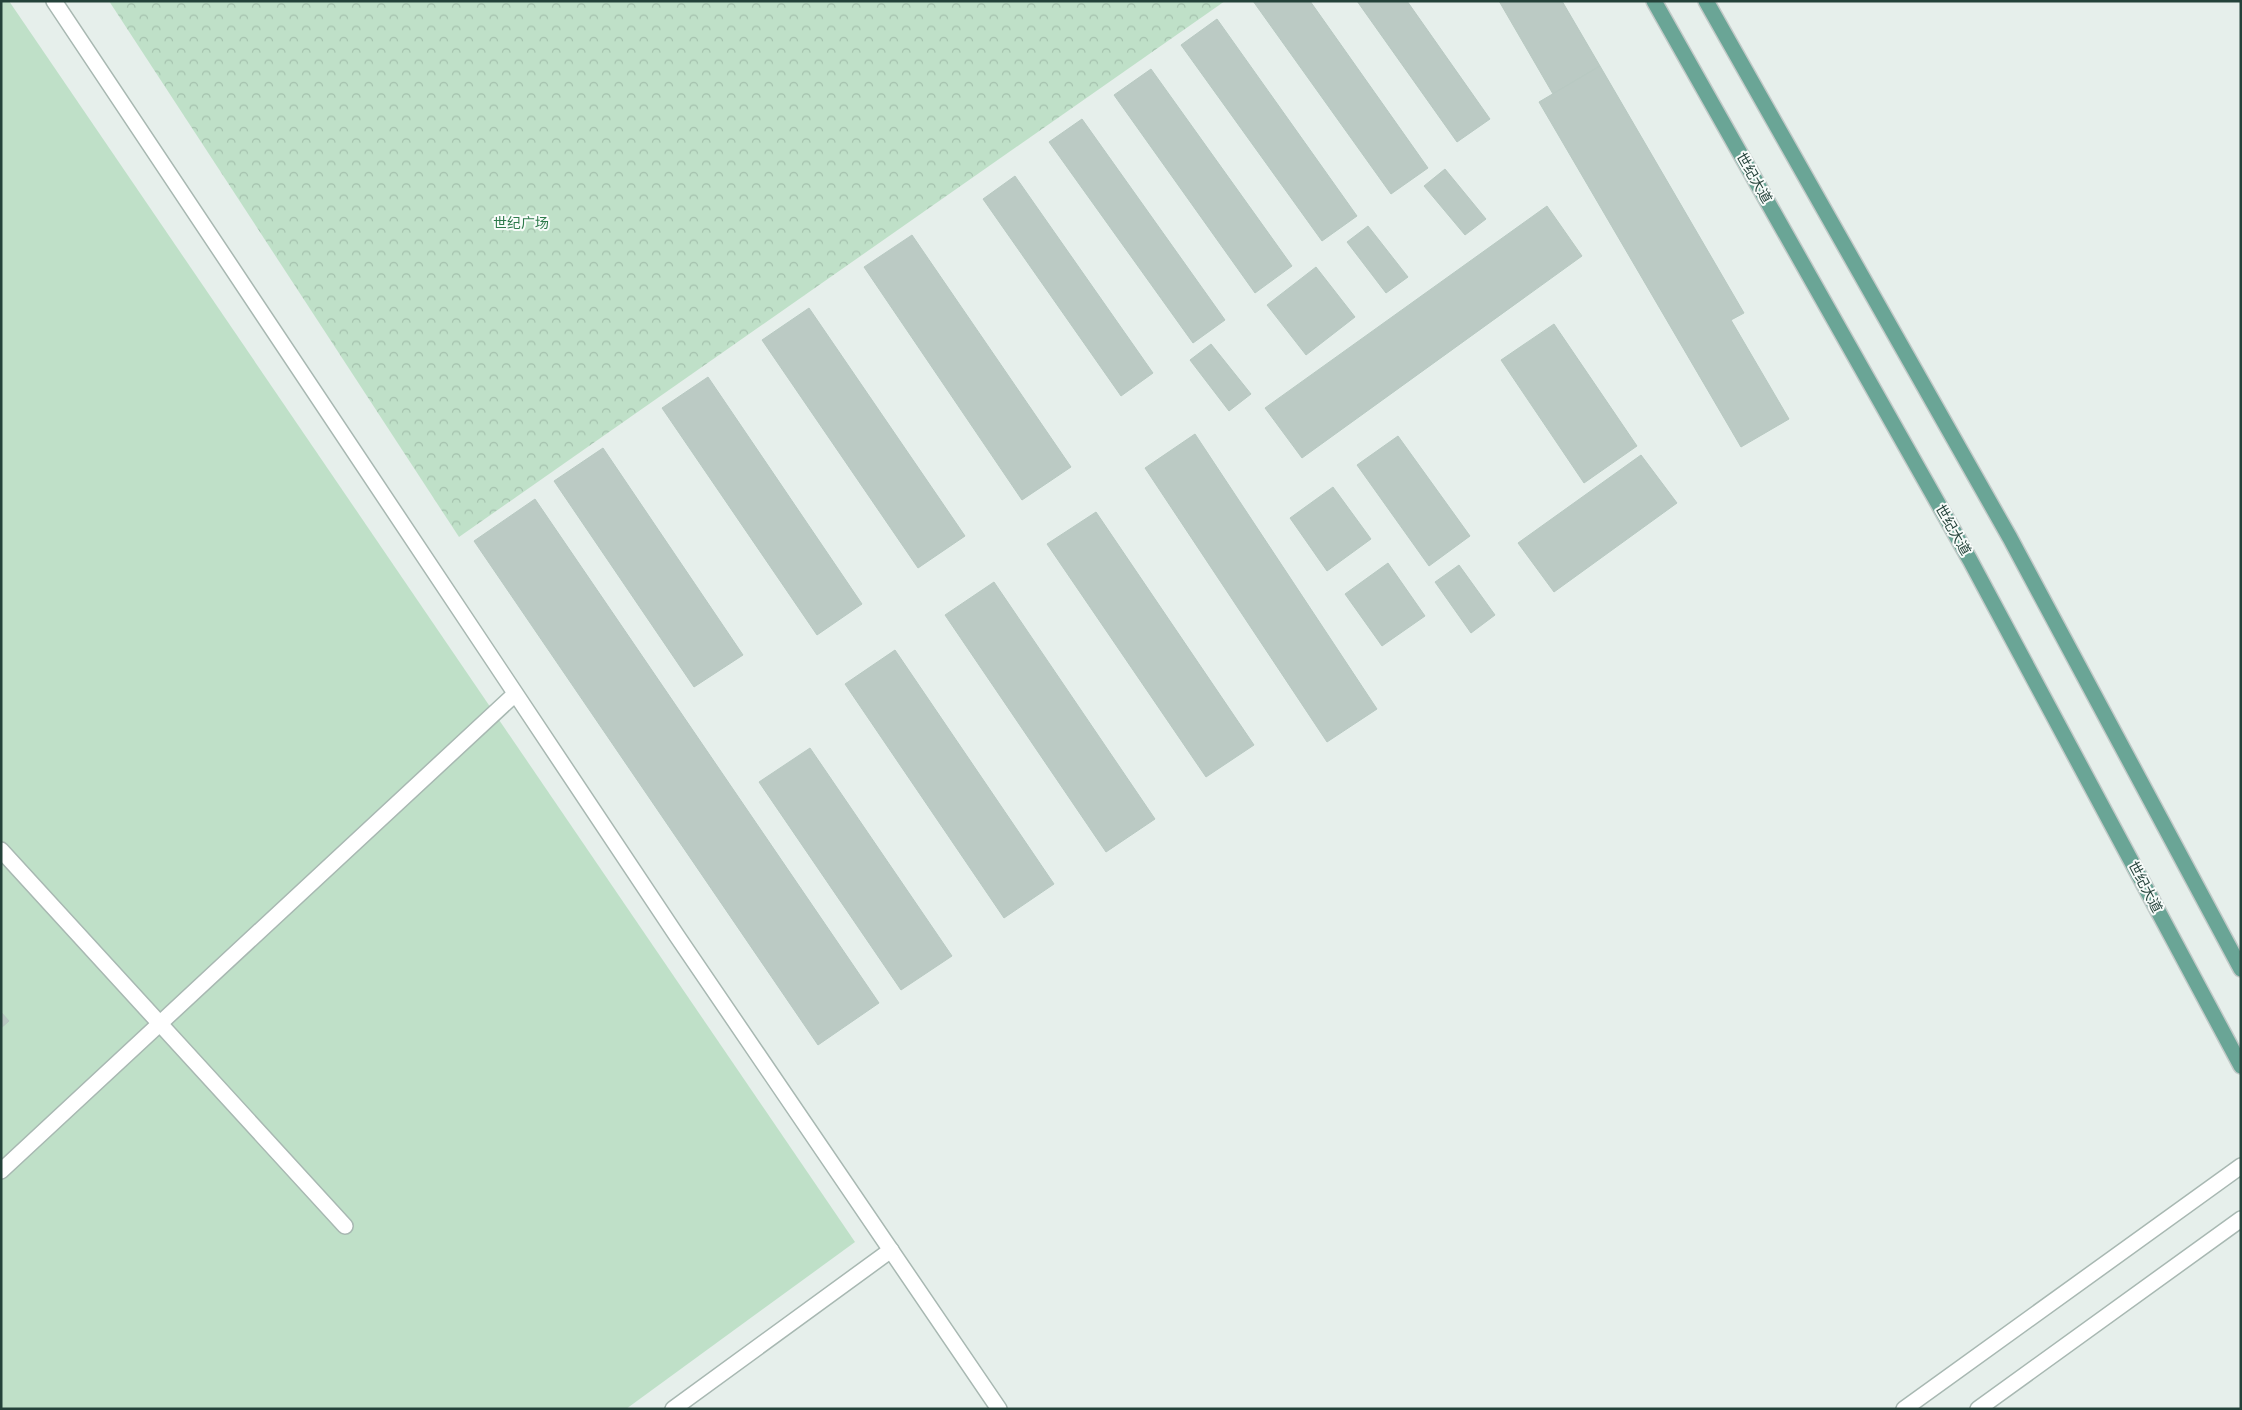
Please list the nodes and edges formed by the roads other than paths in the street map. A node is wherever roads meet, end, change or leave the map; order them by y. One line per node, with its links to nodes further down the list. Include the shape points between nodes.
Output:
1 (54, 1): 4 (street)
2 (1654, 1): 8 (main road, 世纪大道, via 1970,560)
3 (1706, 1): 6 (main road, via 2010,538)
4 (515, 694): 7 (street); 13 (street)
5 (1, 850): 7 (street)
6 (2241, 969)
7 (160, 1024): 10 (street); 12 (street)
8 (2241, 1066)
9 (2241, 1166): 16 (street)
10 (1, 1171)
11 (2241, 1219): 17 (street)
12 (345, 1226)
13 (891, 1250): 14 (street); 15 (street)
14 (673, 1409)
15 (999, 1409)
16 (1904, 1409)
17 (1978, 1409)

